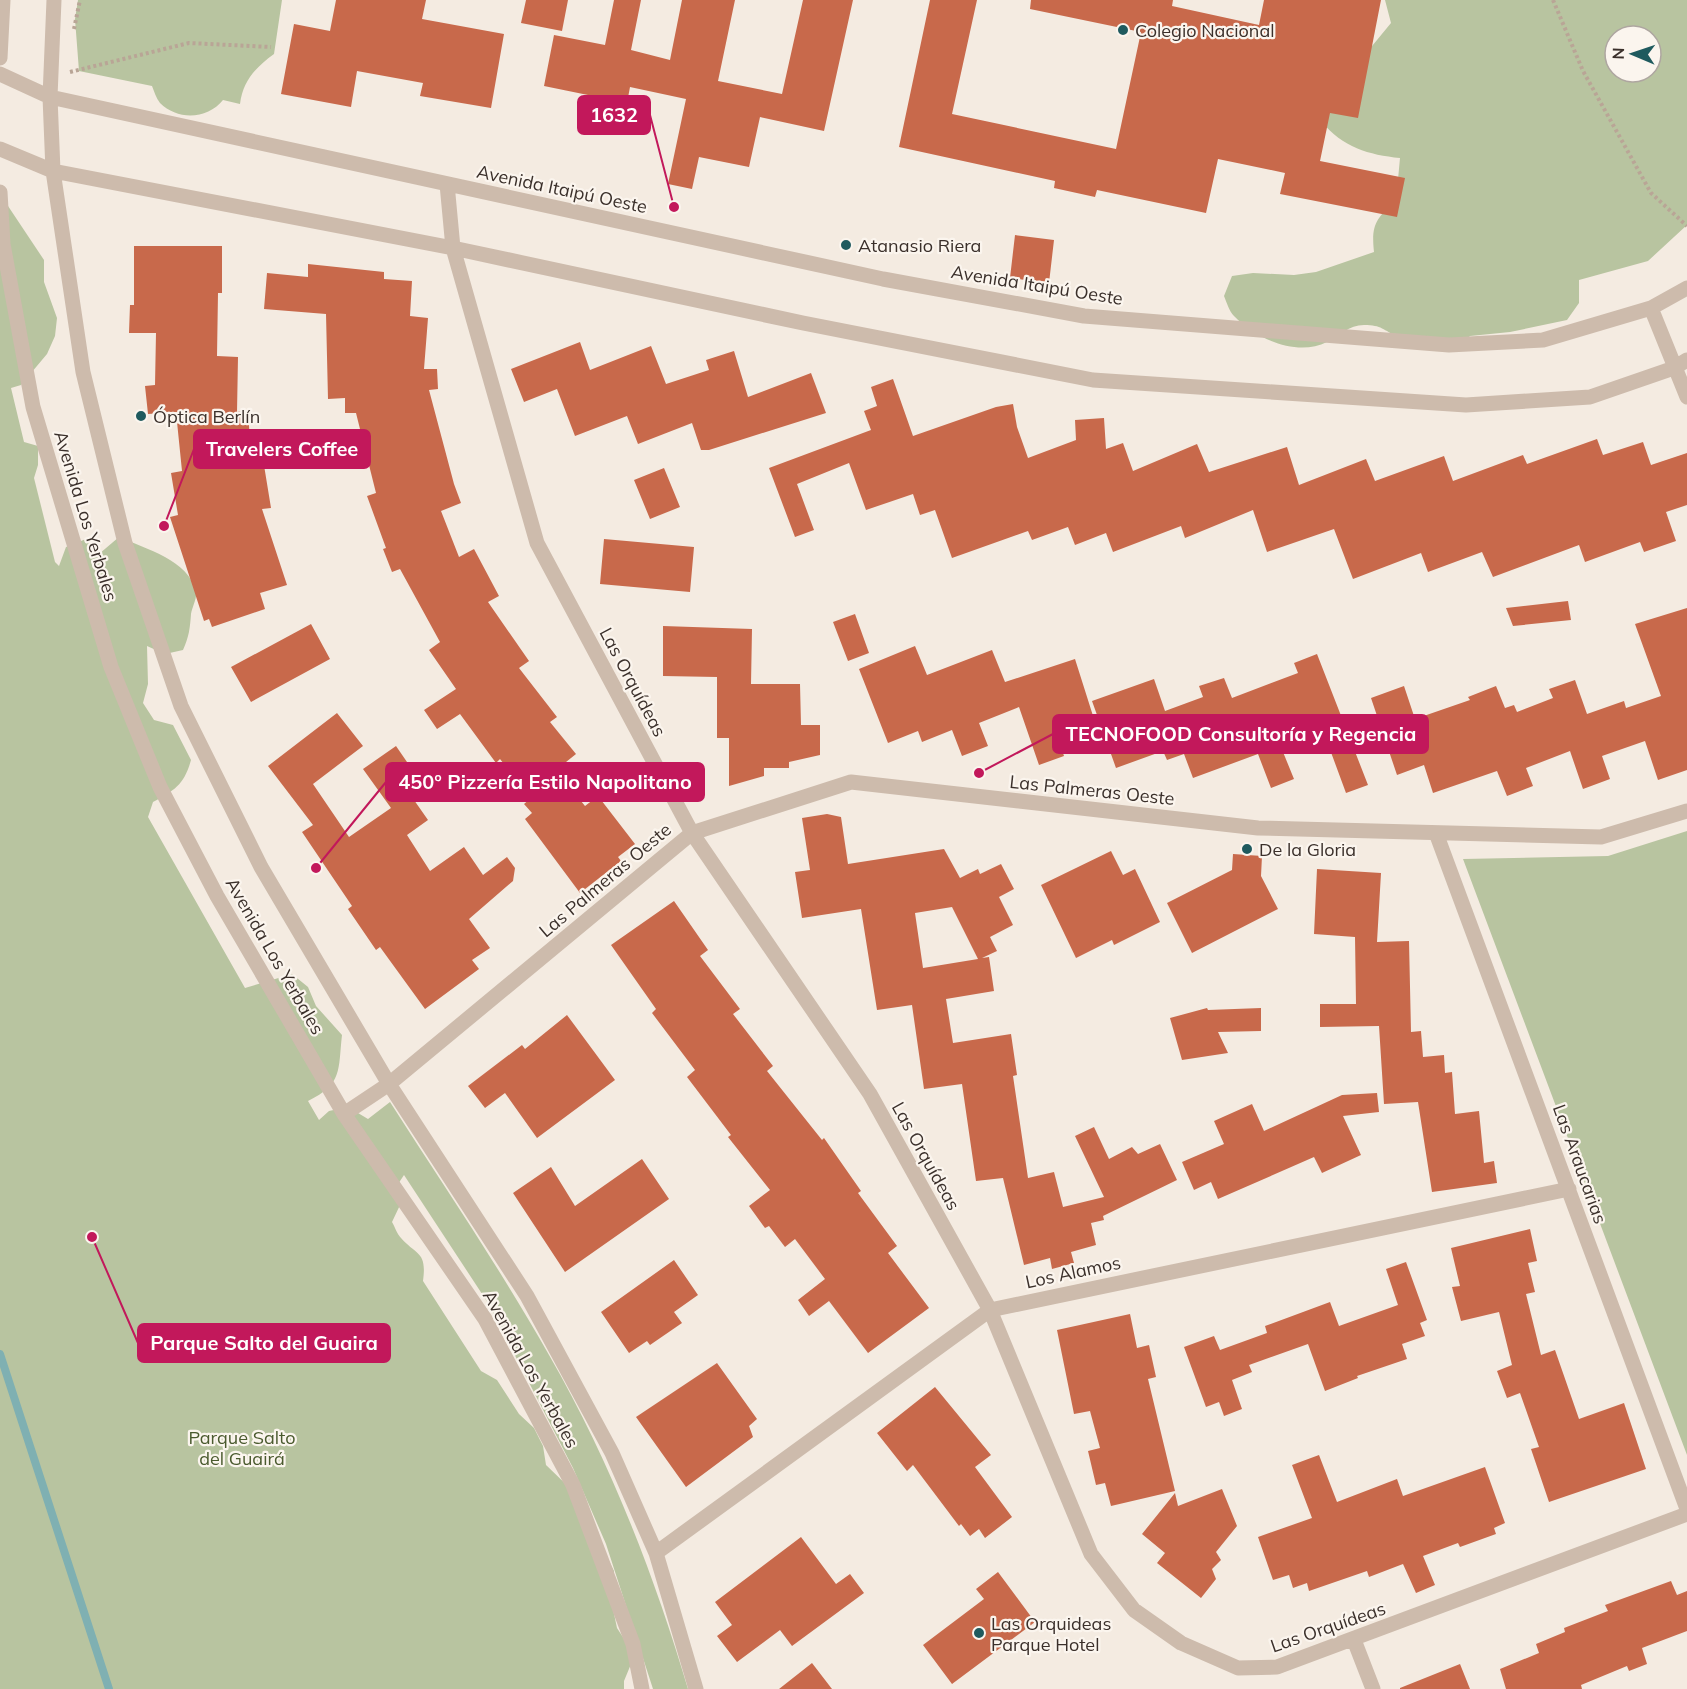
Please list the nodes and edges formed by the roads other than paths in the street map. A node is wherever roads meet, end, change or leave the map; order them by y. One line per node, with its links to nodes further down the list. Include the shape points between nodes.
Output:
1 (3, 0): 3 (street)
2 (54, 0): 5 (street)
3 (0, 58)
4 (0, 74): 5 (street, Avenida Itaipú Oeste)
5 (50, 97): 7 (street); 8 (street, Avenida Itaipú Oeste)
6 (0, 149): 7 (street)
7 (53, 171): 10 (street); 18 (street, via 83,372 125,543 181,706 261,867)
8 (447, 184): 10 (street, Las Orquídeas); 12 (street, Avenida Itaipú Oeste, via 883,279 1084,316 1449,345 1543,340)
9 (0, 192): 19 (street, Avenida Los Yerbales, via 3,244 33,407 111,667 160,787 212,886)
10 (453, 248): 13 (street, via 1093,380 1466,405 1590,397); 16 (street, Las Orquídeas, via 537,543)
11 (1687, 288): 12 (street, Avenida Itaipú Oeste)
12 (1652, 308): 13 (street)
13 (1681, 364): 14 (street)
14 (1687, 397)
15 (1687, 811): 17 (street, Las Palmeras Oeste, via 1601,837)
16 (692, 833): 17 (street, Las Palmeras Oeste, via 851,782 1258,828); 18 (street, Las Palmeras Oeste); 21 (street, Las Orquídeas, via 870,1095)
17 (1436, 833): 20 (street, Las Araucarias)
18 (389, 1084): 19 (street, Las Palmeras Oeste); 24 (street, via 528,1296 612,1454)
19 (344, 1114): 26 (street, Avenida Los Yerbales, via 485,1319 573,1485 633,1644)
20 (1569, 1189): 21 (street, Los Alamos); 22 (street, Las Araucarias)
21 (990, 1310): 24 (street, Los Alamos); 25 (street, Las Orquídeas, via 1091,1554 1134,1610 1181,1643 1238,1668 1277,1667)
22 (1687, 1509)
23 (1687, 1514): 25 (street, Las Orquídeas)
24 (656, 1553): 27 (street)
25 (1354, 1640): 28 (street)
26 (642, 1689)
27 (696, 1689)
28 (1373, 1689)

